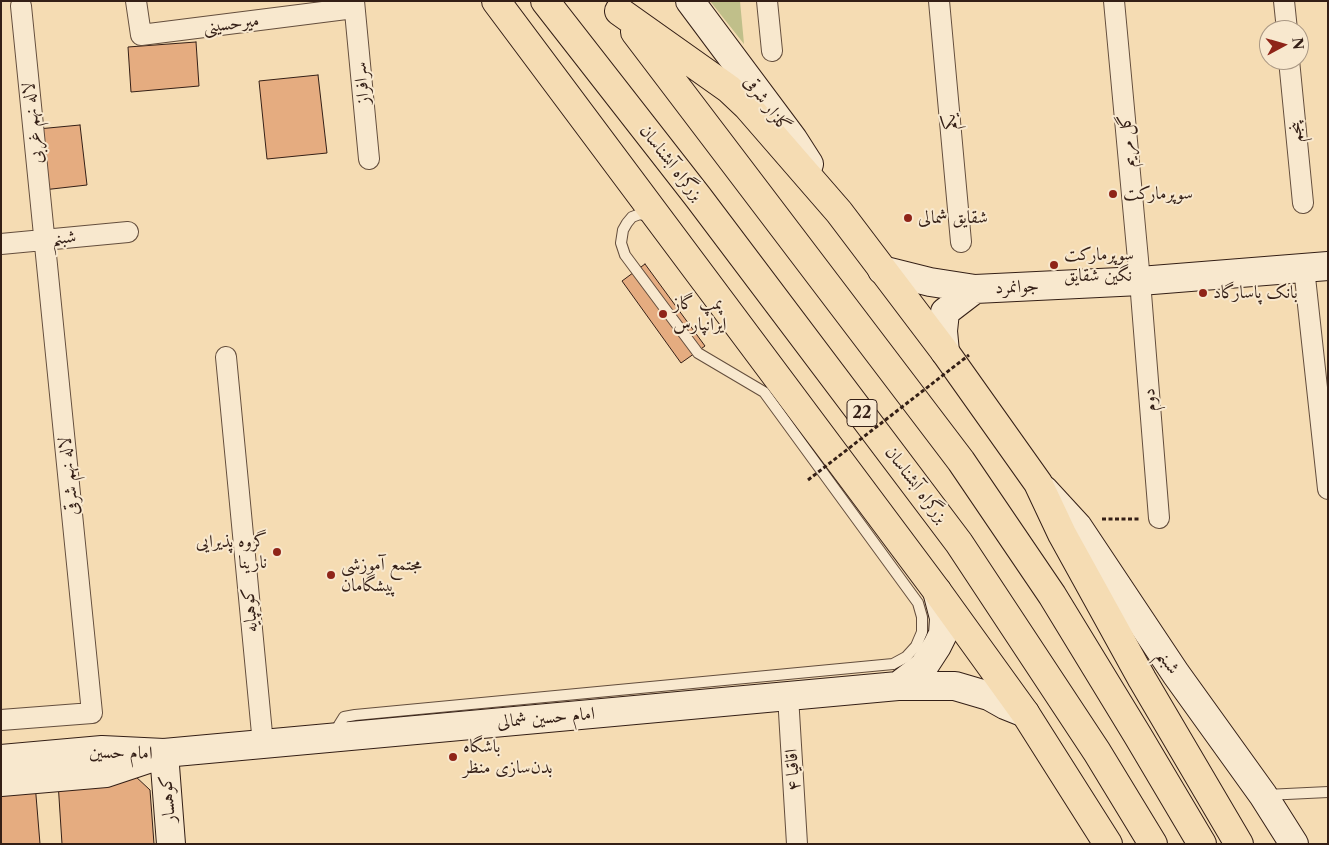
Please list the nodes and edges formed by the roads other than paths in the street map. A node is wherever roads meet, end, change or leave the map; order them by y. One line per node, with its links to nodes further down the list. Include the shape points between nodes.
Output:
1 (136, 1): 9 (street, میرحسینی, via 141,35)
2 (496, 1): 18 (highway)
3 (545, 1): 47 (highway, بزرگراه آبشناسان / 22, via 704,204 959,543 1097,752)
4 (690, 1): 17 (street, گلزار شرقی, via 793,139)
5 (767, 1): 13 (street)
6 (939, 1): 21 (street, یکم)
7 (1114, 1): 25 (street, گل مریم)
8 (1284, 1): 12 (street)
9 (354, 4): 15 (street, سرافراز)
10 (21, 6): 20 (street, لاله نهم غربی)
11 (616, 6): 17 (highway, via 730,89); 48 (highway, via 961,462 1052,595)
12 (1286, 20)
13 (772, 52)
14 (1291, 70): 16 (street, پنجم)
15 (369, 159)
16 (1303, 204)
17 (839, 212): 24 (highway)
18 (662, 223): 32 (highway); 37 (lane, via 640,214 632,217 623,230 621,243 625,255 698,353 764,392 918,603 922,632 916,646 893,664 355,714 344,717 339,725 342,734)
19 (128, 232): 20 (street, شبنم)
20 (45, 240): 22 (street, شبنم); 36 (street, لاله نهم شرقی, via 92,714)
21 (961, 242)
22 (1, 244)
23 (1316, 267): 25 (street, جوانمرد); 30 (street)
24 (882, 270): 26 (street, جوانمرد); 27 (highway)
25 (1140, 281): 26 (street, جوانمرد); 31 (street, دوم)
26 (975, 289): 27 (street, via 945,312 944,331)
27 (956, 353): 29 (highway)
28 (226, 357): 38 (street, کوهپایه)
29 (1038, 483): 43 (street, شبنم, via 1078,527 1176,674); 49 (highway, via 1062,534 1142,678)
30 (1328, 489)
31 (1159, 518)
32 (937, 591): 33 (street, via 944,618 943,634 924,666); 35 (highway)
33 (898, 686): 34 (street, امام حسین شمالی); 35 (street, امام حسین شمالی, via 955,686 989,696)
34 (788, 696): 37 (street, امام حسین شمالی); 45 (street, اقاقیا ۴)
35 (1025, 713): 46 (highway)
36 (1, 720)
37 (348, 736): 38 (street, امام حسین شمالی)
38 (263, 744): 39 (street, امام حسین شمالی)
39 (164, 753): 40 (street, امام حسین, via 102,750); 41 (street, امام حسین, via 106,774); 44 (street, کوهسار)
40 (1, 759)
41 (1, 782)
42 (1328, 792): 43 (lane)
43 (1263, 795): 50 (street, شبنم)
44 (171, 844)
45 (797, 844)
46 (1108, 844)
47 (1153, 844)
48 (1202, 844)
49 (1239, 844)
50 (1294, 844)

